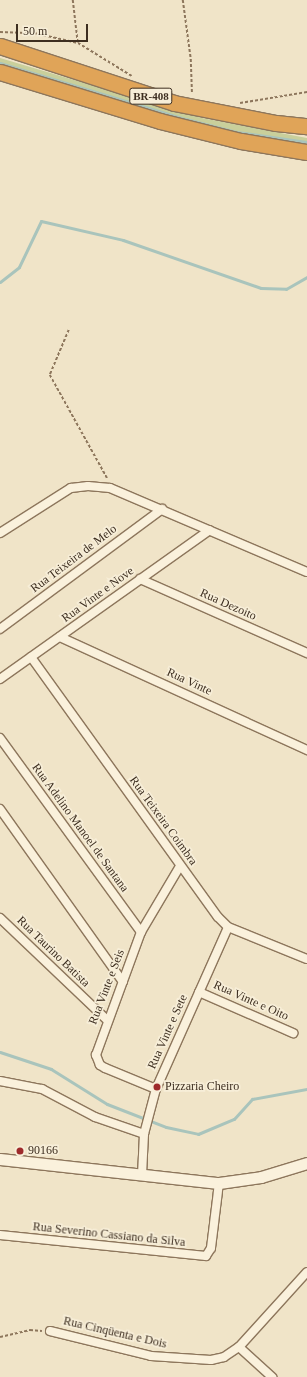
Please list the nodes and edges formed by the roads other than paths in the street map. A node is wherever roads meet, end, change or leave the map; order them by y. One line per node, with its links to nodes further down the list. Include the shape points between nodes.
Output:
1 (0, 46): 3 (highway, BR-408, via 174,104)
2 (0, 72): 4 (highway, BR-408, via 160,122 241,141)
3 (307, 126)
4 (307, 152)
5 (162, 508): 6 (street); 7 (street, via 110,488 71,488); 10 (street, Rua Teixeira de Melo)
6 (210, 530): 8 (street); 9 (street, Rua Vinte e Nove)
7 (0, 533)
8 (307, 572)
9 (140, 580): 11 (street, Rua Vinte e Nove); 12 (street, Rua Dezoito)
10 (0, 630)
11 (60, 637): 13 (street, Rua Vinte e Nove); 16 (street, Rua Vinte)
12 (307, 653)
13 (31, 657): 14 (street, Rua Vinte e Nove); 18 (street, Rua Teixeira Coimbra)
14 (0, 679)
15 (0, 738): 21 (street, Rua Adelino Manoel de Santana)
16 (307, 750)
17 (0, 809): 23 (street)
18 (180, 866): 20 (street, Rua Teixeira Coimbra, via 218,918); 21 (street, Rua Vinte e Seis)
19 (0, 918): 25 (street, Rua Taurino Batista)
20 (228, 927): 22 (street, Rua Teixeira Coimbra); 24 (street, Rua Vinte e Sete)
21 (141, 932): 23 (street, Rua Vinte e Seis)
22 (307, 959)
23 (122, 982): 25 (street, Rua Vinte e Seis)
24 (199, 992): 26 (street, Rua Vinte e Oito); 28 (street, Rua Vinte e Sete)
25 (107, 1020): 28 (street, Rua Vinte e Seis, via 97,1051 100,1065)
26 (293, 1033)
27 (0, 1081): 29 (street, via 42,1089 95,1117)
28 (156, 1089): 29 (street, Rua Vinte e Sete)
29 (144, 1134): 32 (street, Rua Vinte e Sete)
30 (0, 1159): 32 (street)
31 (306, 1164): 33 (street, via 261,1177)
32 (142, 1175): 33 (street)
33 (219, 1183): 34 (street, Rua Severino Cassiano da Silva, via 211,1248 206,1256)
34 (0, 1235)
35 (307, 1272): 37 (street, Rua Cinqüenta e Dois)
36 (50, 1331): 37 (street, Rua Cinqüenta e Dois, via 135,1353 196,1361 224,1357)
37 (239, 1347): 38 (street)
38 (272, 1377)

